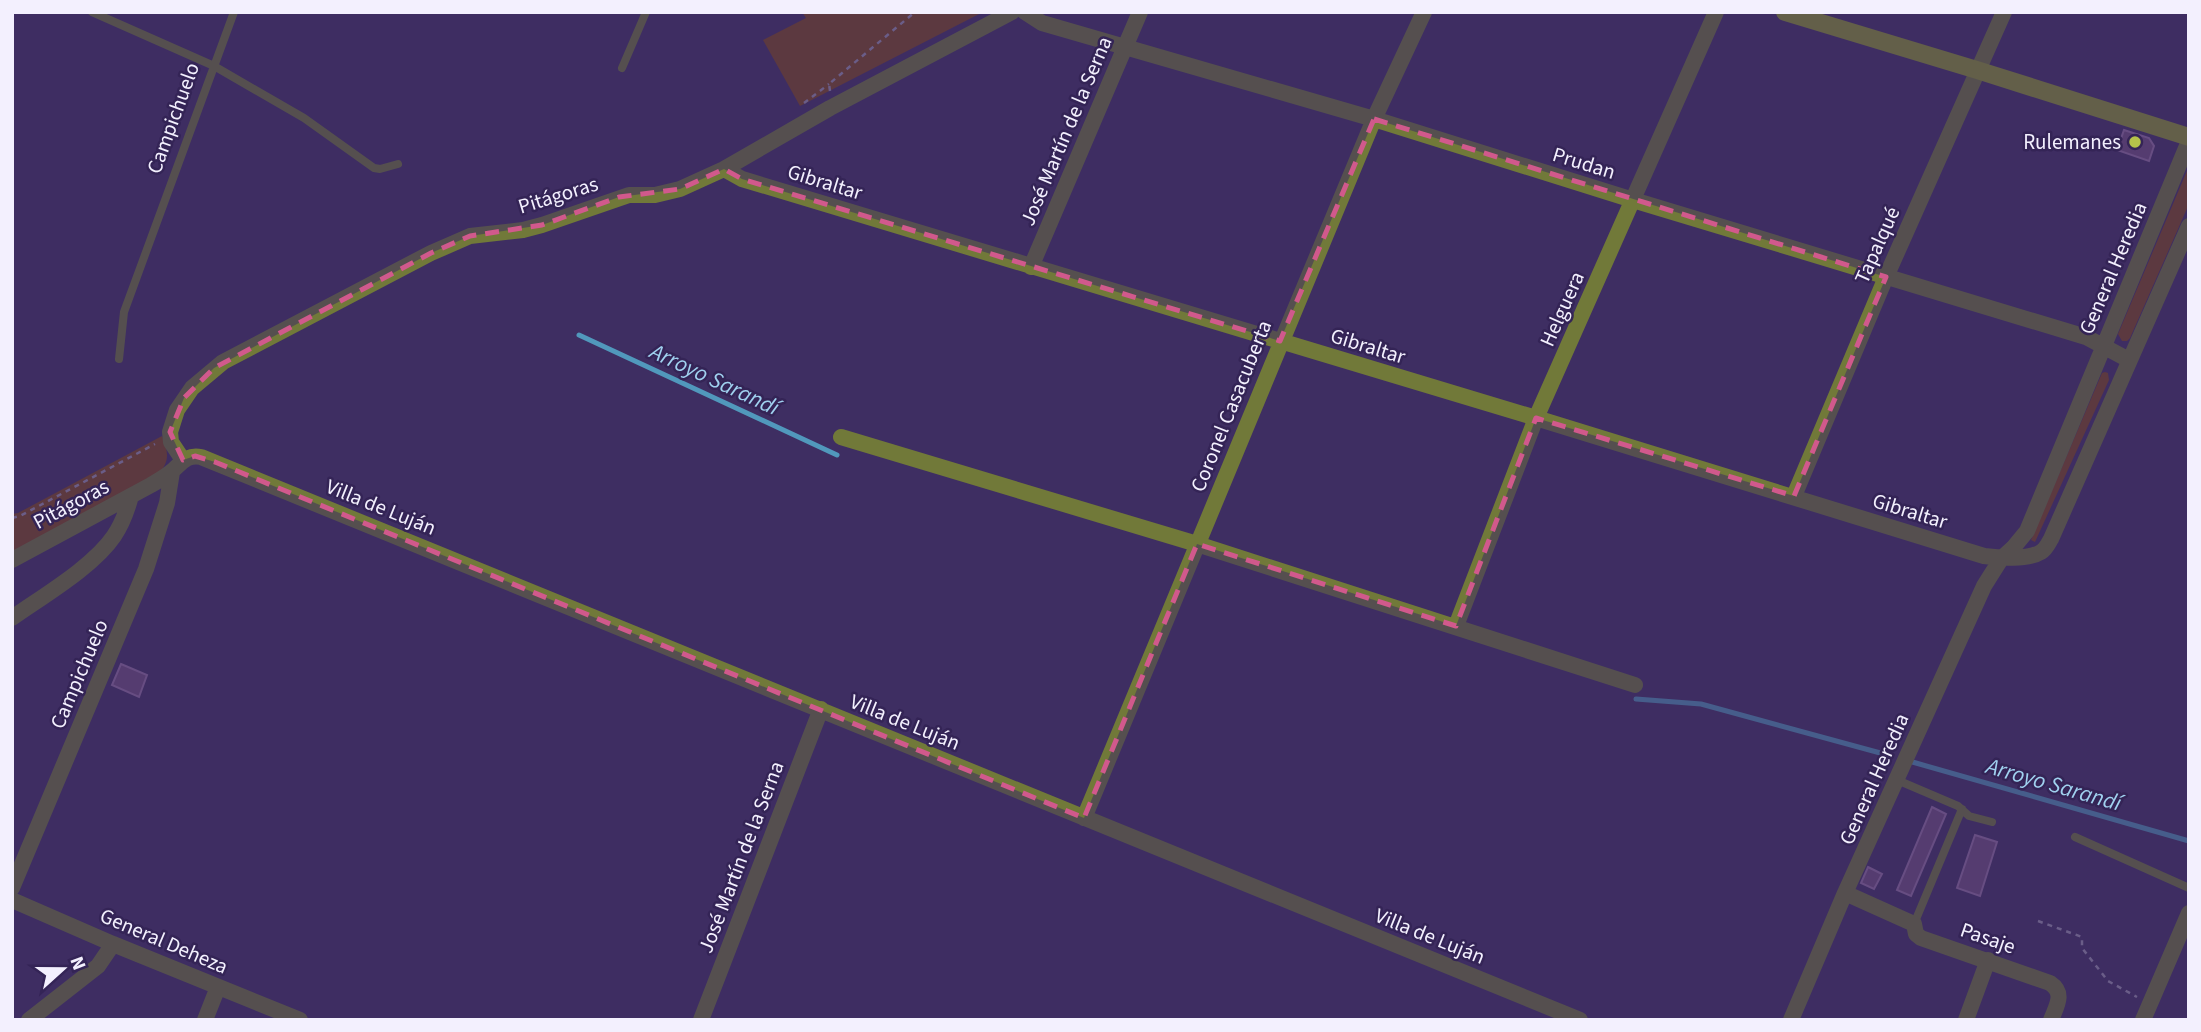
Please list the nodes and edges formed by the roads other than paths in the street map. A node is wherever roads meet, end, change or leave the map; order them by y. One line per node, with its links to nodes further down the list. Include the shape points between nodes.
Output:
1 (92, 12): 12 (lane)
2 (233, 12): 12 (lane, Campichuelo)
3 (646, 12): 13 (lane)
4 (1012, 12): 18 (street, Pitágoras)
5 (1025, 12): 11 (street, Prudan, via 1042,23)
6 (1140, 12): 11 (street, José Martín de la Serna)
7 (1424, 12): 15 (street, Coronel Casacuberta)
8 (1716, 12): 19 (street, Helguera)
9 (1785, 12): 14 (main road)
10 (2004, 12): 14 (street, Tapalqué)
11 (1126, 46): 15 (street, Prudan); 21 (street, José Martín de la Serna)
12 (214, 66): 17 (lane, via 304,118 367,164 380,169); 25 (lane, Campichuelo, via 124,312)
13 (622, 68)
14 (1977, 70): 16 (main road); 22 (street, Tapalqué)
15 (1374, 119): 19 (street, Prudan); 23 (street, Coronel Casacuberta)
16 (2189, 139): 24 (street, General Heredia)
17 (398, 164)
18 (724, 169): 21 (street, Gibraltar, via 742,179); 29 (street, Pitágoras, via 667,193 619,197 523,230 470,236 223,362 192,388 177,410 170,432)
19 (1633, 200): 22 (street, Prudan); 27 (street, Helguera)
20 (2189, 226): 26 (street)
21 (1031, 267): 23 (street, Gibraltar)
22 (1885, 276): 24 (street, Prudan); 31 (street, Tapalqué)
23 (1280, 341): 27 (street, Gibraltar); 32 (street, Coronel Casacuberta)
24 (2104, 345): 26 (street, Prudan); 34 (street, General Heredia, via 2027,531)
25 (119, 359)
26 (2129, 360): 34 (street, via 2045,550)
27 (1536, 418): 31 (street, Gibraltar); 36 (street, Helguera)
28 (841, 437): 32 (street)
29 (177, 466): 30 (street, Pitágoras); 38 (street, Villa de Luján, via 195,456 215,462); 44 (street, Campichuelo, via 146,569)
30 (131, 496): 33 (street, Pitágoras); 35 (street, via 122,523 101,552)
31 (1794, 496): 34 (street, Gibraltar)
32 (1197, 544): 36 (street); 41 (street, Coronel Casacuberta)
33 (12, 559)
34 (2001, 559): 39 (street, General Heredia, via 1984,586)
35 (12, 618)
36 (1456, 626): 37 (street)
37 (1635, 685)
38 (821, 709): 41 (street, Villa de Luján); 56 (street, José Martín de la Serna)
39 (1897, 780): 40 (lane); 46 (street, General Heredia)
40 (1962, 809): 42 (lane, via 1969,816); 49 (lane)
41 (1084, 818): 57 (street, Villa de Luján)
42 (1992, 822)
43 (2075, 837): 45 (lane)
44 (12, 888)
45 (2189, 888)
46 (1846, 892): 49 (street, Pasaje); 58 (street, General Heredia)
47 (12, 900): 50 (street, General Deheza)
48 (2189, 913): 61 (street)
49 (1914, 923): 51 (street, Pasaje, via 1921,938)
50 (113, 944): 52 (street, General Deheza); 54 (street, via 98,966)
51 (1988, 960): 59 (street); 60 (street, Pasaje, via 2057,987 2060,998)
52 (218, 987): 53 (street, General Deheza); 55 (street)
53 (294, 1019)
54 (29, 1020)
55 (205, 1020)
56 (701, 1020)
57 (1580, 1020)
58 (1791, 1020)
59 (1966, 1020)
60 (2051, 1020)
61 (2143, 1020)

